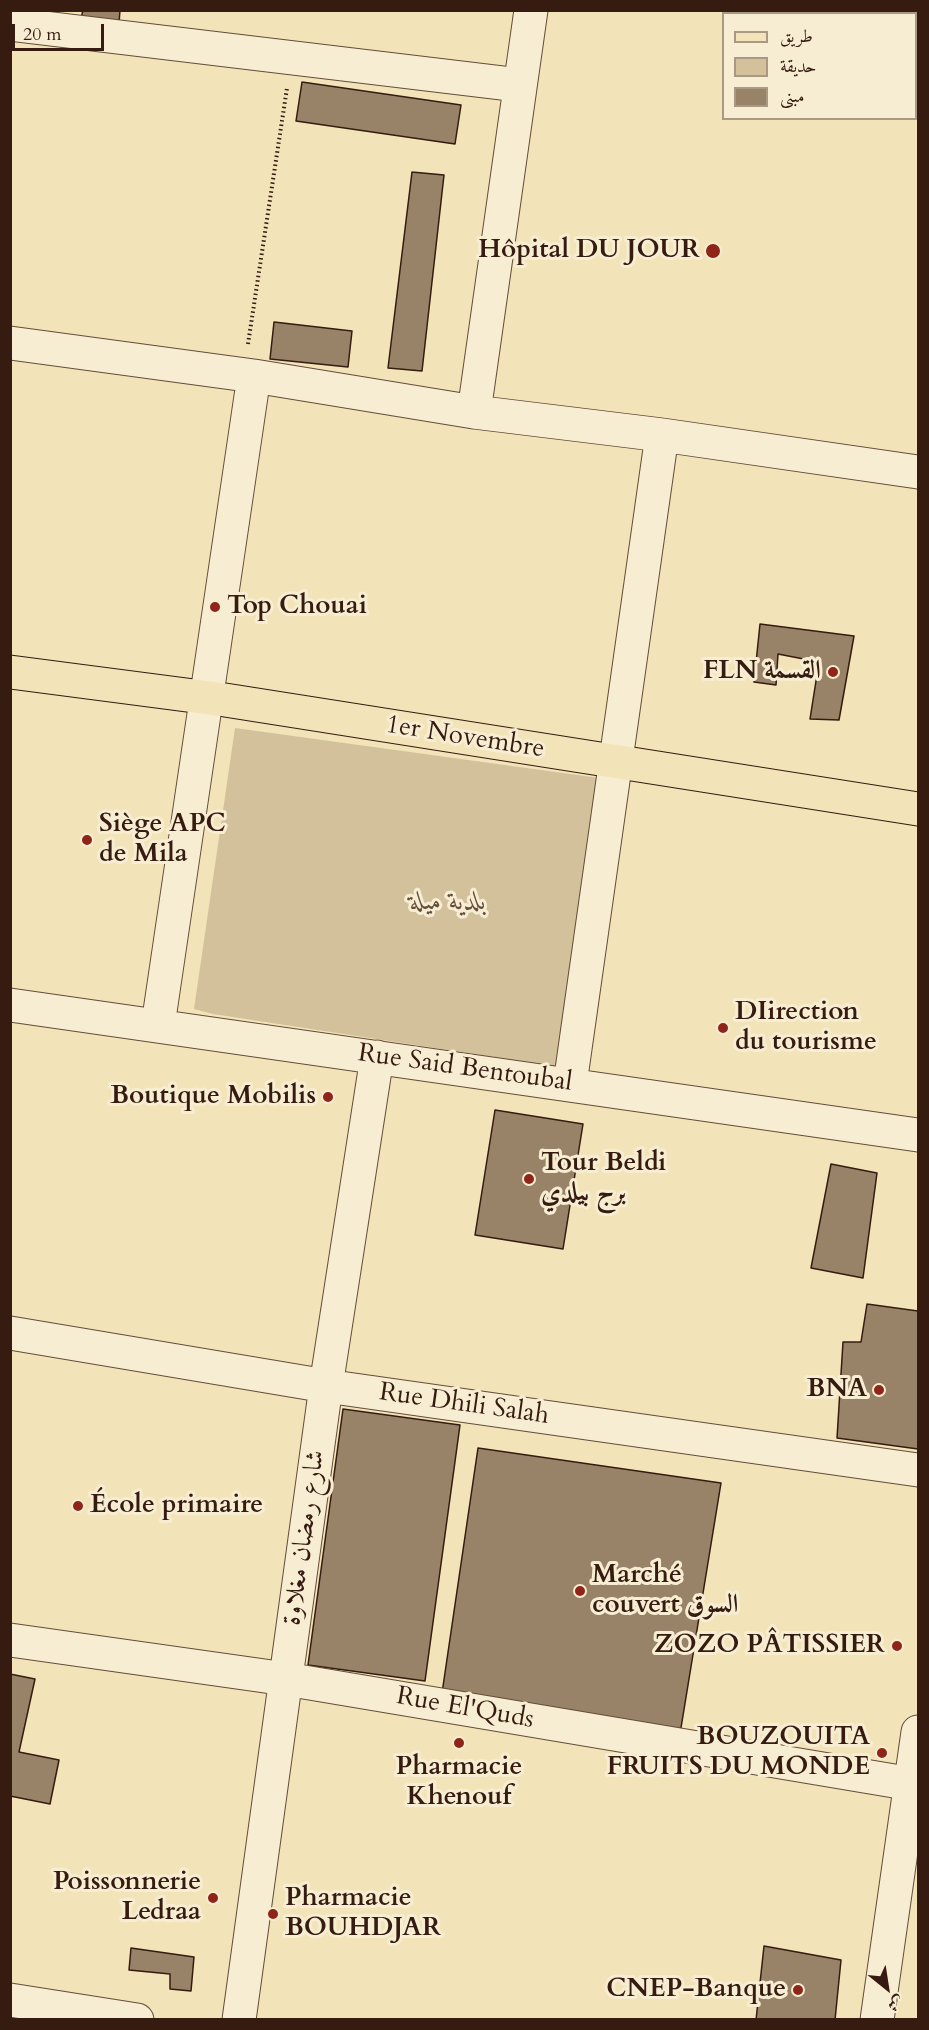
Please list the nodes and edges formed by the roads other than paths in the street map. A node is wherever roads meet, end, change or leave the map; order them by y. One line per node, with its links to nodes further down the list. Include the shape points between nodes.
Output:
1 (531, 10): 3 (street)
2 (10, 24): 3 (street)
3 (519, 85): 6 (street)
4 (10, 343): 5 (street)
5 (249, 375): 6 (street); 10 (street)
6 (474, 412): 7 (street)
7 (662, 435): 8 (street); 11 (street)
8 (918, 472)
9 (10, 672): 10 (main road, 1er Novembre)
10 (206, 697): 11 (main road, 1er Novembre); 14 (street)
11 (616, 761): 12 (main road, 1er Novembre); 16 (street)
12 (918, 809)
13 (10, 1005): 14 (street, Rue Said Bentoubal)
14 (158, 1025): 15 (street, Rue Said Bentoubal)
15 (377, 1057): 16 (street, Rue Said Bentoubal); 19 (street, شارع رمضان مغلاوة)
16 (570, 1084): 17 (street, Rue Said Bentoubal)
17 (918, 1135)
18 (10, 1333): 19 (street, Rue Dhili Salah)
19 (326, 1386): 20 (street, Rue Dhili Salah); 22 (street, شارع رمضان مغلاوة)
20 (918, 1470)
21 (10, 1640): 22 (street, Rue El'Quds)
22 (286, 1679): 24 (street, Rue El'Quds); 27 (street, شارع رمضان مغلاوة)
23 (918, 1732): 24 (street)
24 (915, 1785): 28 (street)
25 (10, 2000): 26 (street)
26 (137, 2019)
27 (239, 2019)
28 (877, 2019)

